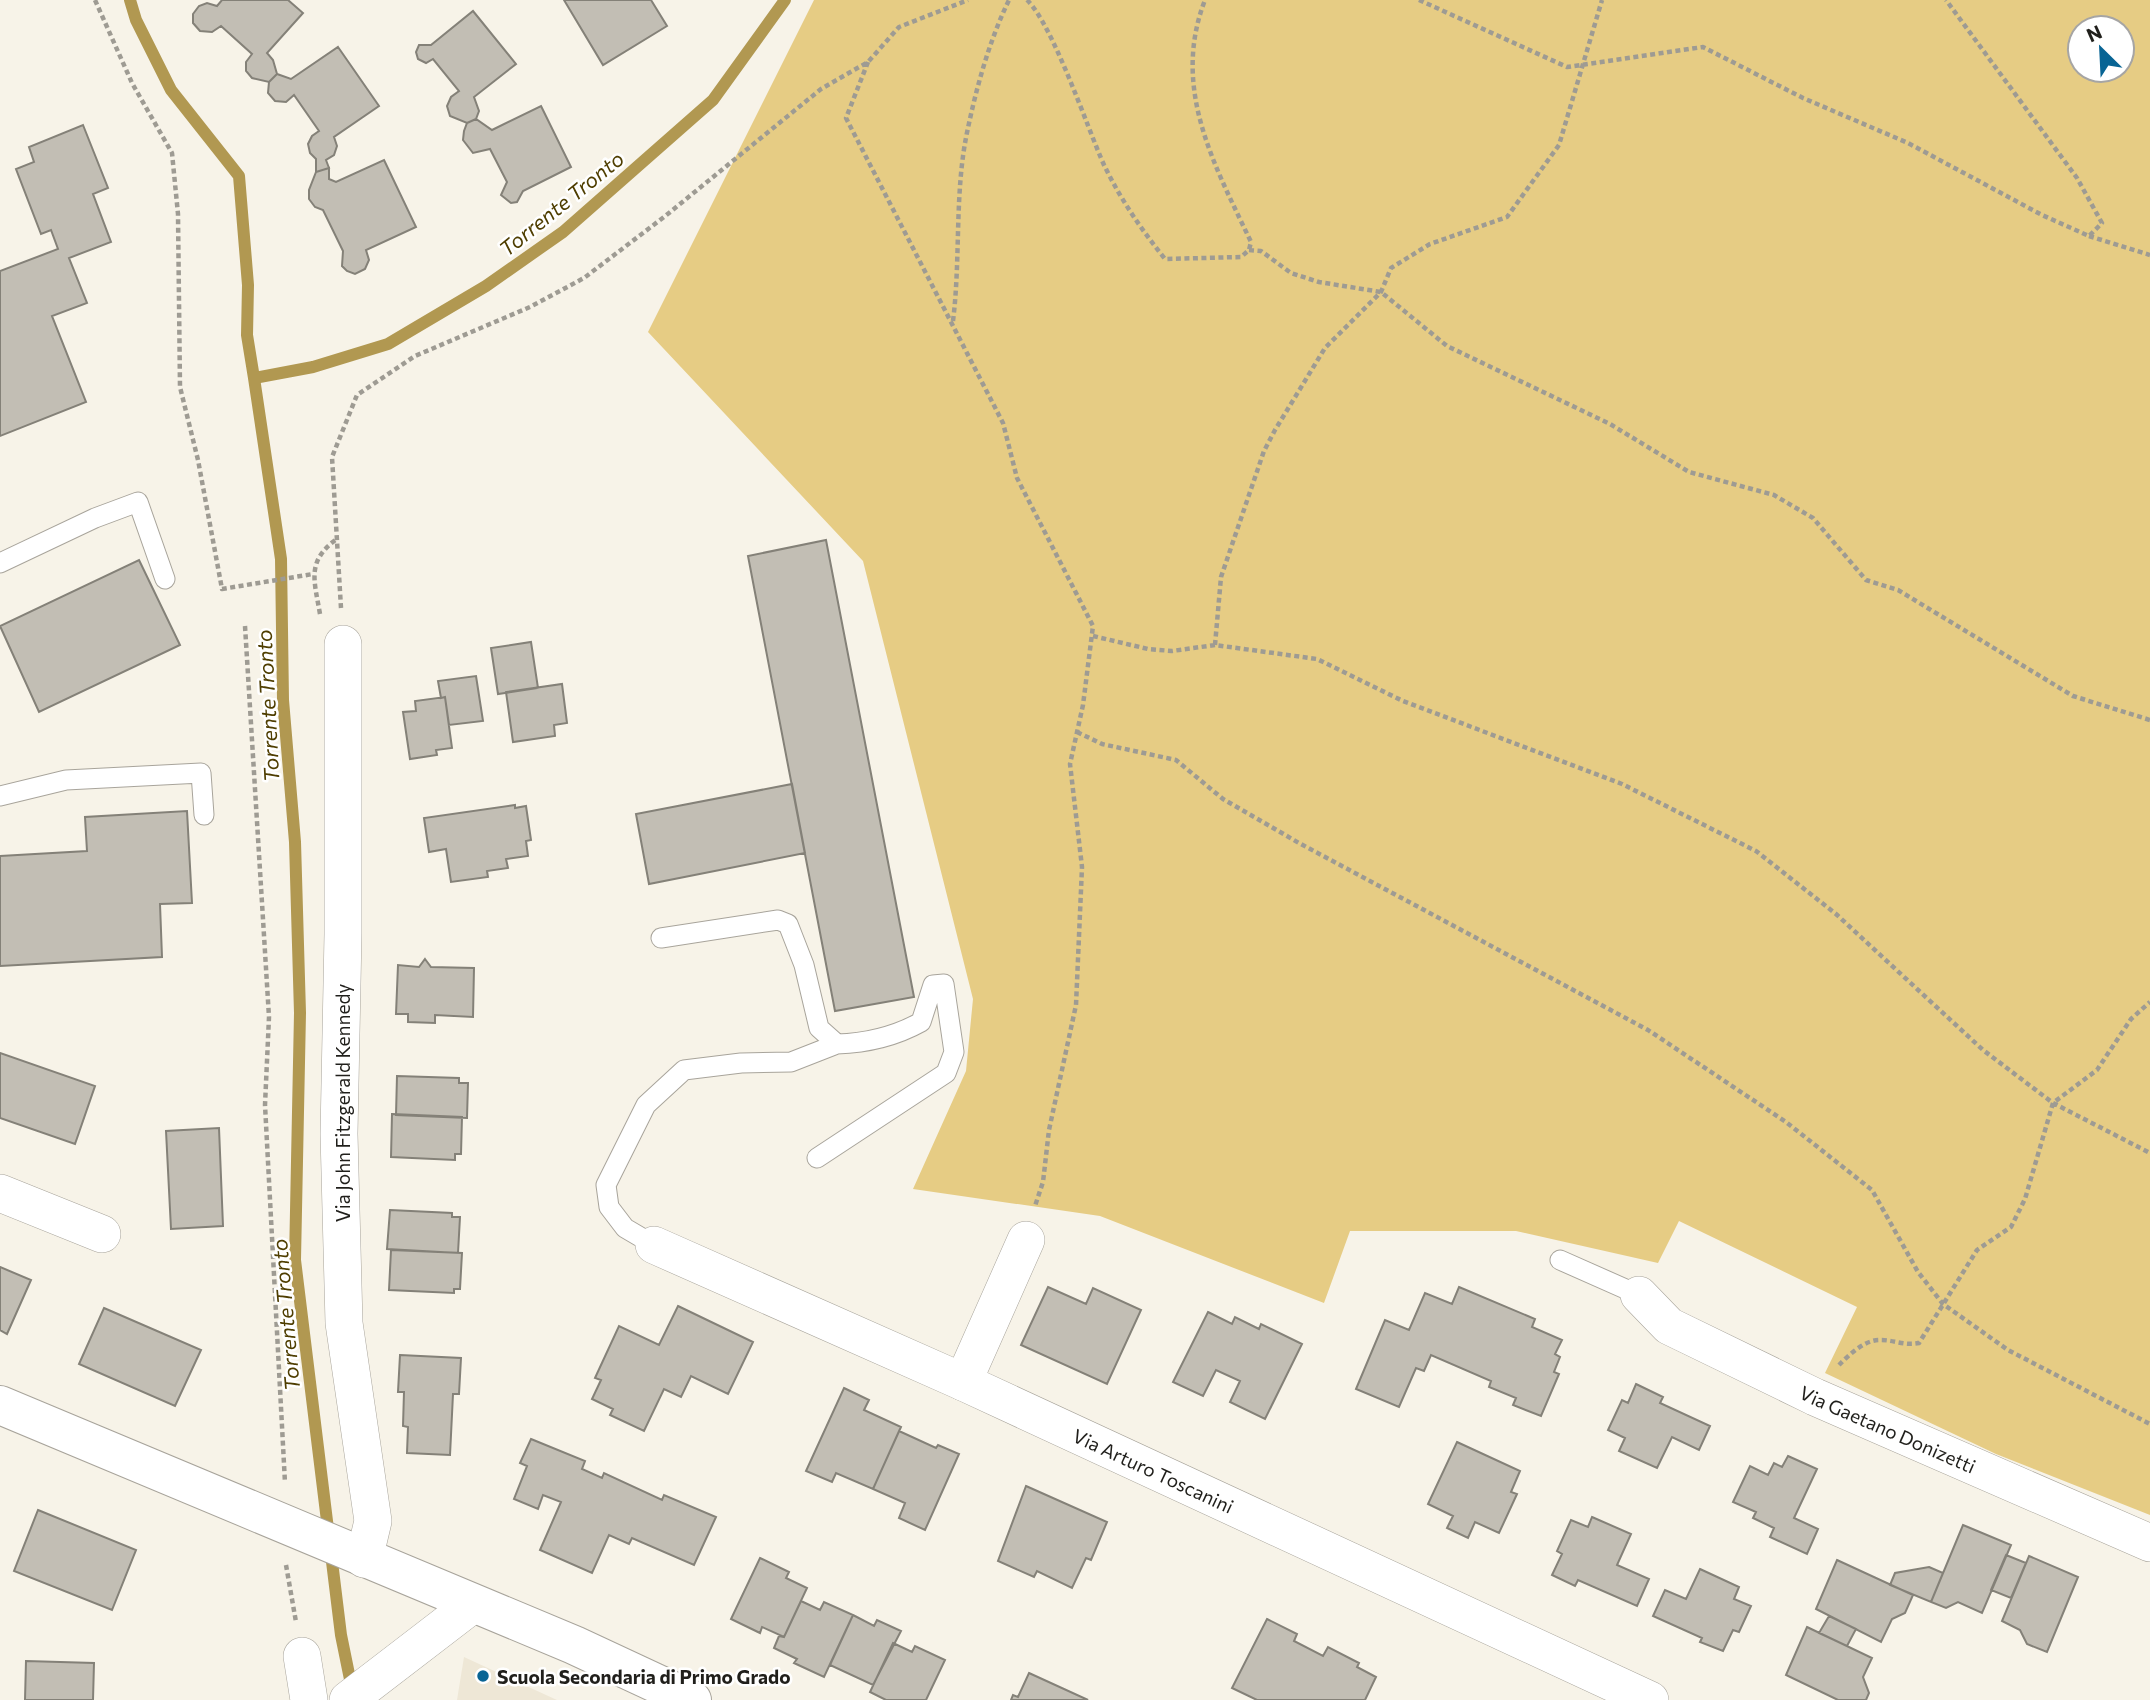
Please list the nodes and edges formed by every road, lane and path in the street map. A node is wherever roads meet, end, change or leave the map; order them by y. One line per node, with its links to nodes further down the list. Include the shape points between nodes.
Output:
1 (95, 0): 16 (path, via 132,83 172,153 178,214 180,387 222,589 313,574 321,550)
2 (968, 0): 9 (path, via 899,26)
3 (1009, 0): 15 (path, via 967,129)
4 (1027, 0): 12 (path, via 1052,43 1132,217 1165,259 1241,257)
5 (1205, 0): 12 (path, via 1192,72 1196,114 1251,242)
6 (1419, 0): 10 (path, via 1567,67)
7 (1602, 0): 10 (path)
8 (1946, 0): 11 (path, via 2077,178 2102,223)
9 (868, 62): 15 (path, via 846,118); 16 (path, via 821,89 584,278 530,307 415,356 357,395 332,457)
10 (1583, 65): 11 (path, via 1703,47 1803,98 1908,143); 14 (path, via 1559,145 1507,217 1430,244 1391,268)
11 (2089, 236): 13 (path)
12 (1249, 250): 14 (path, via 1261,251 1291,273 1319,282)
13 (2150, 255)
14 (1381, 292): 22 (path, via 1325,348 1264,451 1222,577); 23 (path, via 1447,346 1610,424 1689,472 1774,495 1814,518 1866,580 1898,590 2073,696)
15 (953, 322): 20 (path, via 1003,423 1017,478 1093,626)
16 (339, 538): 21 (path)
17 (0, 563): 18 (lane, via 95,517 138,502)
18 (165, 579)
19 (245, 626): 44 (path, via 269,1017 265,1105)
20 (1093, 636): 22 (path, via 1172,651); 24 (path)
21 (343, 644): 46 (street, Via John Fitzgerald Kennedy, via 339,1134 344,1323 373,1521)
22 (1215, 645): 30 (path, via 1317,659 1403,701 1622,784 1756,851 1836,914 1983,1051)
23 (2150, 720)
24 (1077, 732): 35 (path, via 1070,764 1082,867 1076,1004 1049,1130 1043,1182); 39 (path, via 1102,744 1176,760 1223,799 1299,843 1648,1030 1786,1122 1872,1190 1918,1272)
25 (0, 796): 26 (lane, via 66,780 201,773)
26 (204, 815)
27 (661, 938): 29 (lane, via 778,920 788,925 804,965 819,1028)
28 (2150, 1002): 30 (path, via 2131,1019 2097,1070)
29 (837, 1044): 32 (lane, via 899,1034 921,1022 933,985 944,984 954,1052 946,1073); 36 (lane, via 791,1062 684,1070 646,1105 606,1185 609,1208 625,1228)
30 (2053, 1104): 31 (path); 39 (path, via 2025,1199 2011,1227 1977,1250)
31 (2150, 1153)
32 (817, 1158)
33 (0, 1193): 34 (street)
34 (102, 1234)
35 (1026, 1240): 40 (street)
36 (654, 1245): 40 (street, Via Arturo Toscanini)
37 (1560, 1260): 38 (lane)
38 (1639, 1295): 41 (street, Via Gaetano Donizetti, via 1669,1326)
39 (1943, 1304): 41 (path, via 1919,1343 1868,1342 1840,1363); 43 (path, via 2008,1350)
40 (963, 1382): 52 (street, Via Arturo Toscanini)
41 (1815, 1397): 45 (street, Via Gaetano Donizetti)
42 (0, 1405): 44 (street)
43 (2150, 1424)
44 (287, 1526): 46 (street); 48 (path)
45 (2150, 1543)
46 (360, 1558): 47 (street)
47 (473, 1604): 49 (street); 51 (street)
48 (300, 1646): 50 (street)
49 (361, 1690)
50 (309, 1700)
51 (692, 1700)
52 (1650, 1700)

